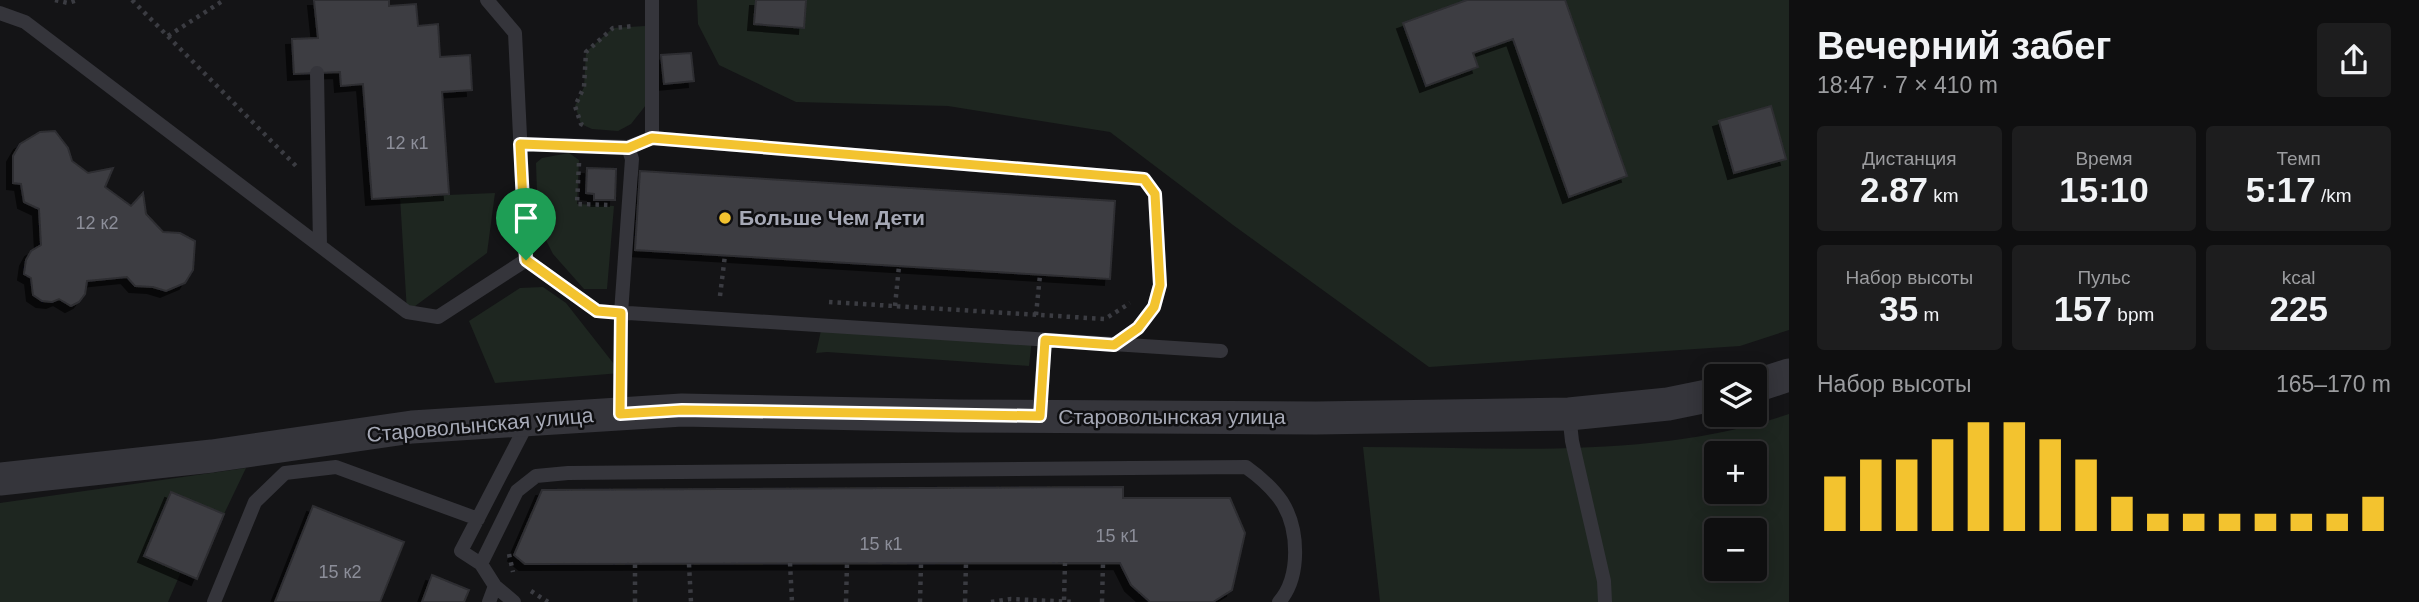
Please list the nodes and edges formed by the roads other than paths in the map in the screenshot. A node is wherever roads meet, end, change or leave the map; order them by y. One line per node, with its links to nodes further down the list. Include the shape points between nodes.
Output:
1 (487, 0): 6 (lane, via 514,33)
2 (652, 0): 5 (lane)
3 (0, 13): 8 (lane, via 25,22)
4 (317, 73): 8 (lane)
5 (652, 138): 7 (lane); 12 (lane, via 1144,179 1155,194 1160,285 1154,307 1138,328)
6 (520, 144): 7 (lane); 9 (lane)
7 (628, 148): 10 (lane, via 632,159)
8 (320, 246): 9 (lane, via 407,312 438,317)
9 (526, 260): 10 (lane, via 597,311)
10 (621, 313): 11 (lane); 17 (lane)
11 (1045, 340): 12 (lane); 19 (lane)
12 (1114, 345): 13 (lane)
13 (1221, 351)
14 (1789, 374): 15 (street)
15 (1767, 382)
16 (1704, 397): 18 (street, Староволынская улица)
17 (620, 414): 19 (street, Староволынская улица, via 682,410); 20 (street, Староволынская улица)
18 (1569, 414): 19 (street, Староволынская улица); 29 (lane)
19 (1040, 416)
20 (529, 420): 21 (street, Староволынская улица, via 412,427 212,456); 22 (lane)
21 (0, 479)
22 (478, 519): 23 (lane, via 461,551); 25 (lane, via 336,467 285,473 256,502)
23 (481, 564): 24 (lane); 28 (lane, via 517,491 536,476 1246,467 1267,482 1283,503 1294,531 1294,570)
24 (495, 586): 26 (lane); 27 (lane)
25 (214, 602)
26 (489, 602)
27 (514, 602)
28 (1279, 602)
29 (1605, 602)

